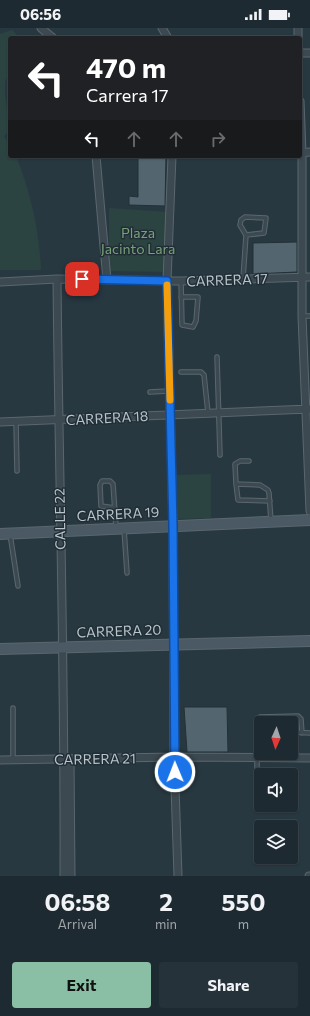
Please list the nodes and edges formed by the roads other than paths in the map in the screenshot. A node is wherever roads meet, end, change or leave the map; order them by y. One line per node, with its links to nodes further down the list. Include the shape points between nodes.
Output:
1 (41, 28): 2 (street)
2 (51, 36)
3 (302, 126): 4 (street)
4 (304, 152): 8 (street)
5 (96, 158): 10 (street)
6 (172, 158): 12 (street)
7 (246, 235): 7 (lane, via 264,234 266,218 242,218 240,225); 11 (lane)
8 (306, 277): 11 (street, CARRERA 17); 16 (street)
9 (57, 279): 10 (street, CARRERA 17); 14 (street, CARRERA 17); 26 (street, CALLE 22)
10 (107, 280): 12 (street, CARRERA 17)
11 (243, 280): 13 (street, CARRERA 17)
12 (167, 281): 13 (street, CARRERA 17); 20 (street)
13 (181, 281): 15 (lane)
14 (0, 282)
15 (181, 297): 15 (lane, via 182,325 193,327 198,297)
16 (302, 316): 17 (lane); 22 (street)
17 (310, 316)
18 (217, 357): 24 (lane)
19 (181, 372): 23 (lane, via 201,372 204,375)
20 (169, 391): 21 (lane); 25 (street)
21 (150, 392)
22 (308, 409): 24 (street, CARRERA 18); 35 (street)
23 (208, 413): 24 (street, CARRERA 18); 25 (street, CARRERA 18)
24 (218, 413): 29 (lane)
25 (170, 415): 26 (street, CARRERA 18); 38 (street)
26 (58, 420): 28 (street, CARRERA 18); 40 (street, CALLE 22)
27 (0, 422): 28 (street, CARRERA 18)
28 (16, 422): 31 (lane)
29 (220, 455)
30 (249, 461): 32 (lane, via 235,464)
31 (18, 471)
32 (236, 484): 33 (lane, via 265,487); 33 (lane, via 238,500)
33 (270, 501): 37 (lane)
34 (115, 508): 34 (lane, via 113,484 110,481 102,481 101,506); 39 (lane)
35 (310, 511)
36 (310, 520): 37 (street, CARRERA 19)
37 (271, 522): 38 (street, CARRERA 19)
38 (173, 525): 39 (street, CARRERA 19); 45 (street)
39 (120, 528): 40 (street, CARRERA 19); 42 (lane)
40 (59, 531): 41 (street, CARRERA 19); 46 (street, CALLE 22)
41 (5, 533): 43 (lane)
42 (127, 573)
43 (18, 586)
44 (310, 641): 45 (street, CARRERA 20)
45 (174, 643): 46 (street, CARRERA 20); 53 (street)
46 (63, 647): 47 (street, CARRERA 20); 57 (street, CALLE 22)
47 (0, 650)
48 (13, 708): 59 (lane)
49 (298, 716): 51 (lane, via 301,719)
50 (298, 733): 51 (lane)
51 (302, 733): 52 (lane)
52 (310, 733)
53 (174, 757): 54 (street, CARRERA 21); 57 (street, CARRERA 21); 62 (street)
54 (254, 758)
55 (298, 758): 56 (street, CARRERA 21)
56 (310, 758)
57 (67, 759): 59 (street, CARRERA 21); 60 (street); 61 (street)
58 (0, 760): 59 (street, CARRERA 21)
59 (13, 760)
60 (64, 876)
61 (71, 876)
62 (178, 876)

